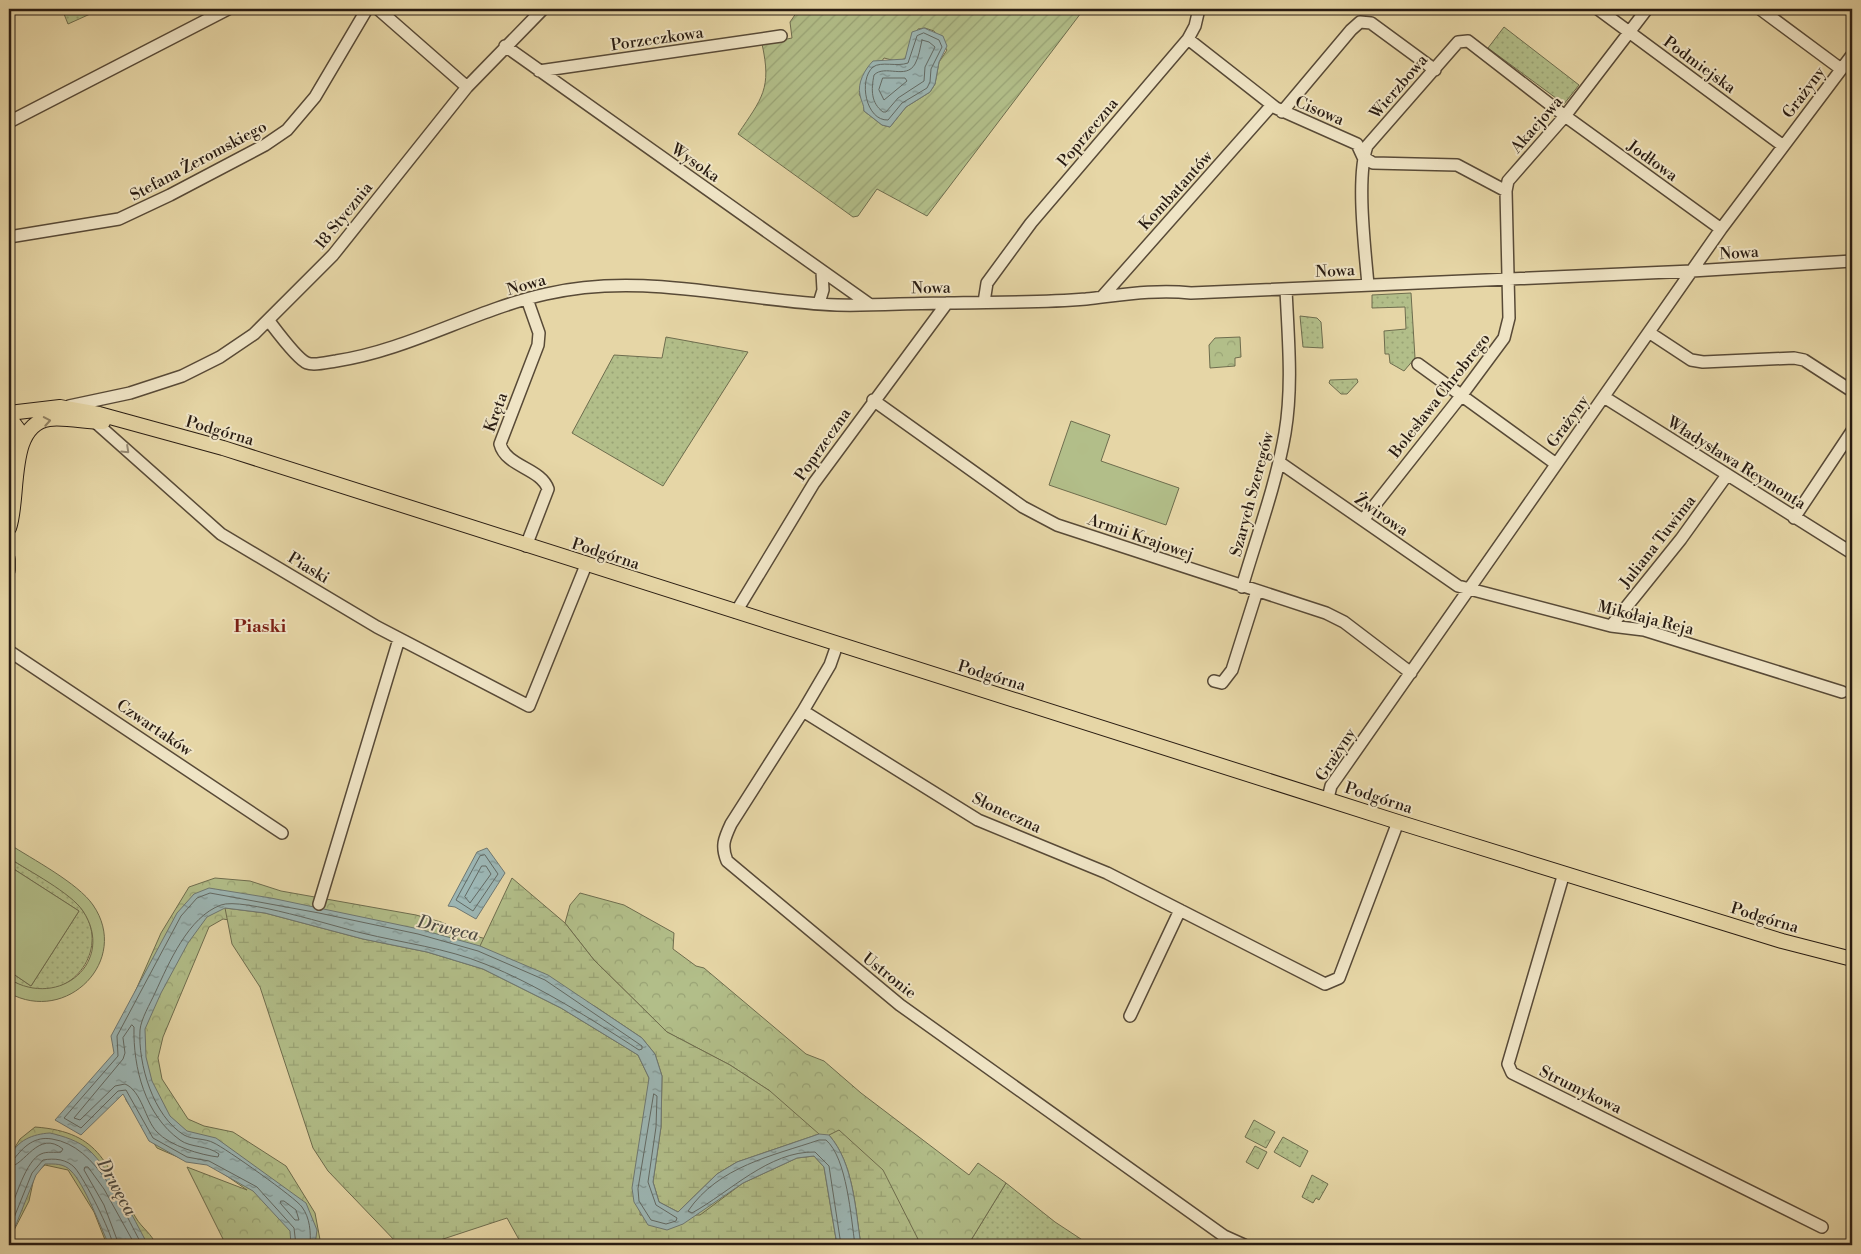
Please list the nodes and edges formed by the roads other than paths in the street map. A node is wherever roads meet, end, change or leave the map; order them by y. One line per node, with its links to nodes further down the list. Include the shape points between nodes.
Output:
1 (228, 9): 9 (street)
2 (367, 9): 27 (street, Stefana Żeromskiego, via 315,97 287,130 265,145 119,218)
3 (378, 9): 18 (street)
4 (543, 9): 13 (street, 18 Stycznia)
5 (1199, 9): 12 (street, Poprzeczna)
6 (1598, 9): 10 (street, Podmiejska)
7 (1647, 9): 10 (street, Akacjowa)
8 (1760, 9): 15 (street)
9 (207, 14): 22 (street)
10 (1629, 33): 21 (street, Akacjowa); 23 (street, Podmiejska)
11 (780, 36): 17 (street, Porzeczkowa)
12 (1188, 39): 19 (street, Cisowa); 36 (street, Poprzeczna, via 1031,223 987,283)
13 (505, 46): 17 (street, Wysoka); 18 (street, 18 Stycznia)
14 (1852, 55): 15 (street, Grażyny)
15 (1841, 69): 23 (street, Grażyny)
16 (1434, 70): 20 (street, via 1371,23 1360,22); 21 (street, Wierzbowa, via 1458,42 1468,42); 24 (street, Wierzbowa, via 1368,146)
17 (539, 71): 30 (street, Wysoka)
18 (467, 87): 40 (street, 18 Stycznia, via 333,255)
19 (1272, 105): 20 (street, Cisowa); 34 (street, Kombatantów)
20 (1282, 112): 24 (street, Cisowa, via 1357,144)
21 (1565, 116): 25 (street, Akacjowa, via 1508,181); 26 (street, Jodłowa)
22 (9, 122)
23 (1782, 145): 26 (street, Grażyny)
24 (1364, 157): 25 (street, Cisowa, via 1373,163 1384,164 1457,165); 32 (street, Wierzbowa, via 1362,179)
25 (1506, 191): 31 (street)
26 (1721, 229): 29 (street, Grażyny)
27 (9, 237)
28 (1852, 261): 29 (street, Nowa)
29 (1692, 271): 31 (street, Nowa); 41 (street, Grażyny)
30 (822, 272): 37 (street, via 823,290); 39 (street, Wysoka)
31 (1508, 278): 32 (street, Nowa); 45 (street, Bolesława Chrobrego, via 1509,318 1504,338)
32 (1368, 285): 33 (street, Nowa)
33 (1286, 289): 34 (street, Nowa, via 1156,292); 54 (street, Szarych Szeregów, via 1290,373)
34 (1102, 297): 36 (street, Nowa)
35 (527, 299): 37 (street, Nowa, via 548,293 641,285); 40 (street, Nowa, via 399,346 357,358 321,363 304,361); 60 (street, Kręta, via 539,333 538,345 500,444 504,452 543,481 548,489)
36 (984, 302): 38 (street, Nowa)
37 (819, 303): 39 (street, Nowa)
38 (947, 303): 39 (street, Nowa); 47 (street, Poprzeczna)
39 (868, 304)
40 (269, 320): 44 (street, 18 Stycznia, via 239,345 206,364 182,376)
41 (1650, 332): 43 (street, via 1691,360 1804,360); 46 (street, Grażyny)
42 (1418, 364): 45 (street)
43 (1852, 391)
44 (130, 393): 48 (street, 18 Stycznia); 51 (street, 18 Stycznia)
45 (1461, 396): 55 (street); 58 (street, Bolesława Chrobrego)
46 (1604, 397): 55 (street, Grażyny); 56 (street, Władysława Reymonta)
47 (874, 400): 65 (street, Armii Krajowej, via 1024,507 1057,525); 68 (street, Poprzeczna, via 814,483)
48 (60, 407): 49 (main road); 51 (main road)
49 (9, 413)
50 (9, 417): 53 (main road, via 18,429)
51 (93, 419): 53 (main road, one-way to 51, via 30,428 40,422); 60 (main road, Podgórna, via 122,421 223,448); 70 (street, Piaski, one-way to 70, via 221,534)
52 (1852, 431): 57 (street)
53 (20, 444): 59 (main road)
54 (1279, 462): 58 (street, Żwirowa); 65 (street, Szarych Szeregów)
55 (1556, 464): 66 (street, Grażyny)
56 (1727, 474): 57 (street, Władysława Reymonta); 69 (street, Juliana Tuwima, via 1681,539)
57 (1794, 518): 61 (street, Władysława Reymonta)
58 (1363, 520): 66 (street, Żwirowa, via 1458,586)
59 (9, 528)
60 (526, 546): 63 (main road, Podgórna)
61 (1852, 553)
62 (9, 558): 64 (street)
63 (586, 565): 68 (main road, Podgórna); 70 (street, Piaski, via 529,706)
64 (9, 570)
65 (1242, 586): 67 (street, Armii Krajowej)
66 (1469, 589): 69 (street, Mikołaja Reja); 73 (street, Grażyny)
67 (1257, 591): 73 (street, Armii Krajowej, via 1344,622); 74 (street, via 1232,670 1222,683)
68 (736, 612): 71 (main road, Podgórna)
69 (1611, 626): 75 (street, Mikołaja Reja, via 1644,630)
70 (399, 639): 81 (street)
71 (837, 645): 76 (street, Ustronie, via 830,665); 77 (main road, Podgórna)
72 (9, 651): 79 (street, Czwartaków)
73 (1411, 673): 77 (street, Grażyny, via 1335,780)
74 (1214, 681)
75 (1842, 692)
76 (804, 711): 82 (street, Słoneczna, via 978,820 1107,873); 86 (street, Ustronie, via 731,824 723,842 727,861 900,1005 1224,1236)
77 (1328, 798): 78 (main road, Podgórna)
78 (1398, 822): 80 (main road, Podgórna); 82 (street, Słoneczna, via 1338,978 1325,984)
79 (282, 833)
80 (1564, 873): 83 (main road, Podgórna, via 1782,941); 85 (street, Strumykowa, via 1508,1064 1512,1073)
81 (319, 904)
82 (1180, 910): 84 (street)
83 (1852, 959)
84 (1130, 1016)
85 (1822, 1227)
86 (1244, 1245)

